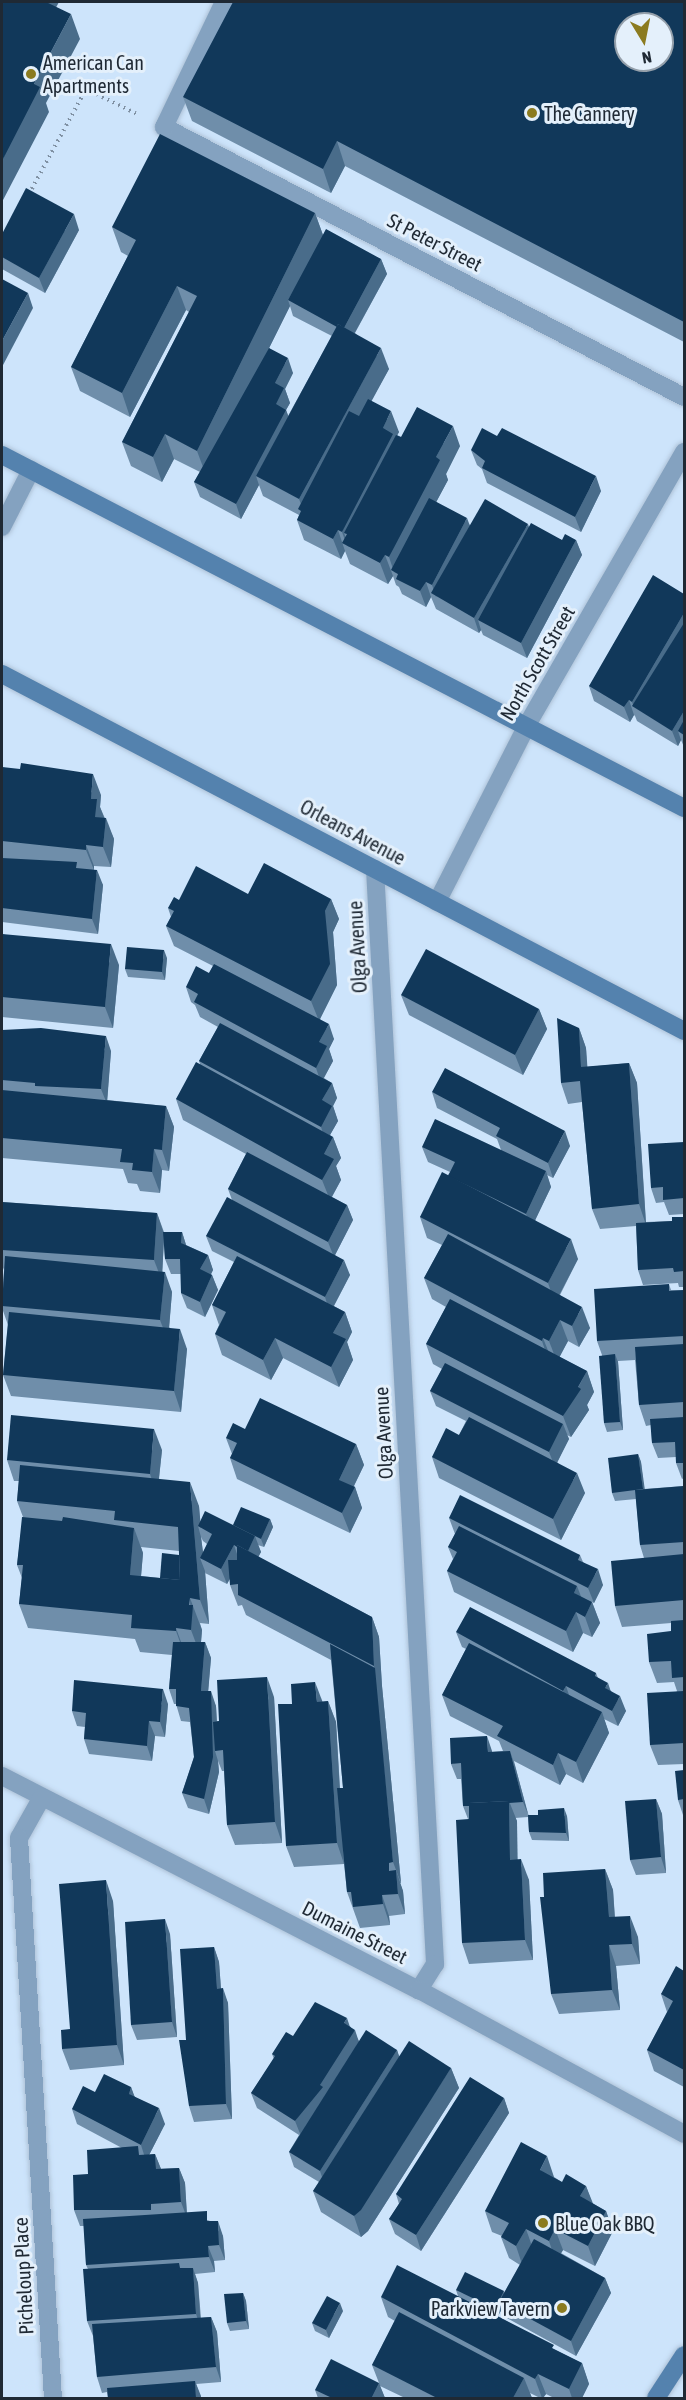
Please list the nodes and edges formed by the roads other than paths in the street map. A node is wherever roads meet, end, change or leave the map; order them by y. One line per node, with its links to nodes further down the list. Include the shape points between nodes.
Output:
1 (224, 2): 2 (street, St Peter Street, via 164,128)
2 (684, 397)
3 (684, 452): 8 (street, North Scott Street)
4 (2, 455): 5 (street)
5 (31, 470): 6 (street); 8 (street)
6 (2, 526)
7 (2, 674): 10 (street, Orleans Avenue)
8 (527, 725): 9 (street); 11 (street, North Scott Street)
9 (684, 808)
10 (375, 869): 11 (street, Orleans Avenue); 15 (street, Olga Avenue, via 435,1964)
11 (437, 902): 12 (street, Orleans Avenue)
12 (684, 1030)
13 (2, 1776): 14 (street, Dumaine Street)
14 (42, 1797): 15 (street, Dumaine Street); 18 (street, Picheloup Place, via 19,1838)
15 (419, 1990): 16 (street, Dumaine Street)
16 (684, 2134)
17 (684, 2355): 19 (street)
18 (53, 2398)
19 (656, 2398)

